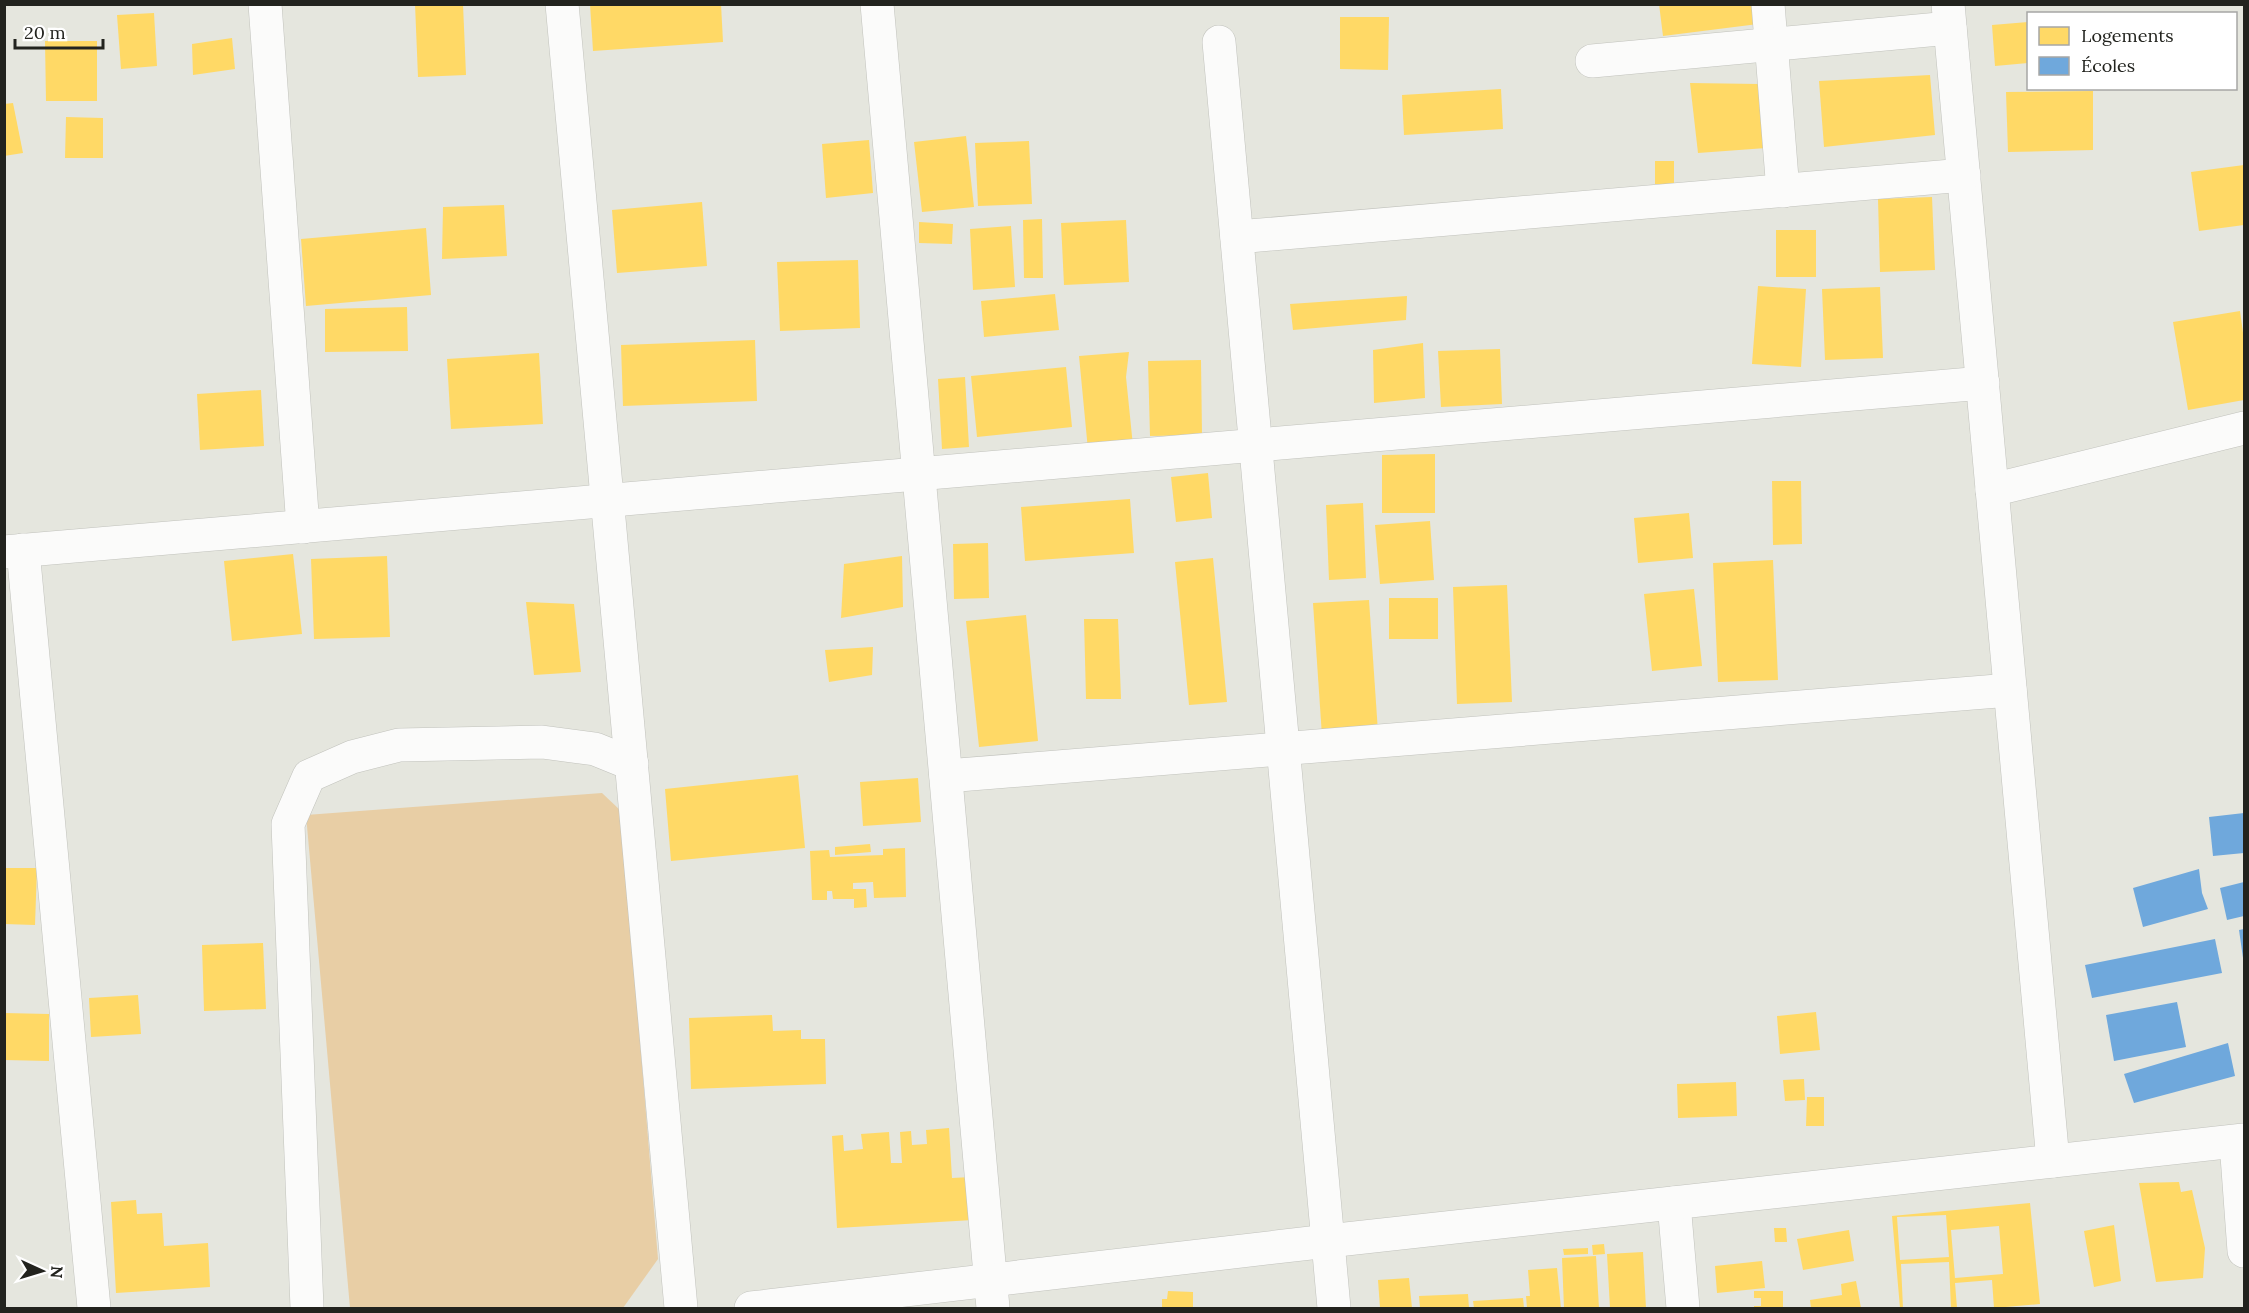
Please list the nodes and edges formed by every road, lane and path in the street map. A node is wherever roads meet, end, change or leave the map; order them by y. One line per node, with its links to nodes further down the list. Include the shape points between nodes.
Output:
1 (265, 4): 18 (street)
2 (562, 4): 17 (street)
3 (877, 4): 15 (street)
4 (1768, 4): 7 (street)
5 (1949, 16): 7 (street); 9 (street)
6 (1220, 42): 11 (street)
7 (1772, 45): 8 (street); 10 (street)
8 (1593, 61)
9 (1964, 175): 10 (street); 12 (street)
10 (1783, 191): 11 (street)
11 (1237, 237): 14 (street)
12 (1983, 383): 14 (street); 16 (street)
13 (2244, 428): 16 (street)
14 (1256, 445): 15 (street); 21 (street)
15 (919, 474): 17 (street); 23 (street)
16 (1992, 490): 20 (street)
17 (608, 500): 18 (street); 22 (street)
18 (303, 527): 19 (street)
19 (14, 551): 30 (street)
20 (2010, 690): 21 (street); 25 (street)
21 (1284, 748): 23 (street); 27 (street)
22 (632, 764): 31 (street, via 595,749 542,742 399,745 352,757 309,776 288,824); 32 (street)
23 (946, 776): 29 (street)
24 (2240, 1141): 25 (street); 28 (street)
25 (2053, 1161): 26 (street)
26 (1674, 1203): 27 (street); 35 (street)
27 (1328, 1240): 29 (street); 34 (street)
28 (2244, 1251)
29 (992, 1294): 33 (street)
30 (94, 1308)
31 (307, 1308)
32 (681, 1308)
33 (752, 1308)
34 (1334, 1308)
35 (1683, 1308)

